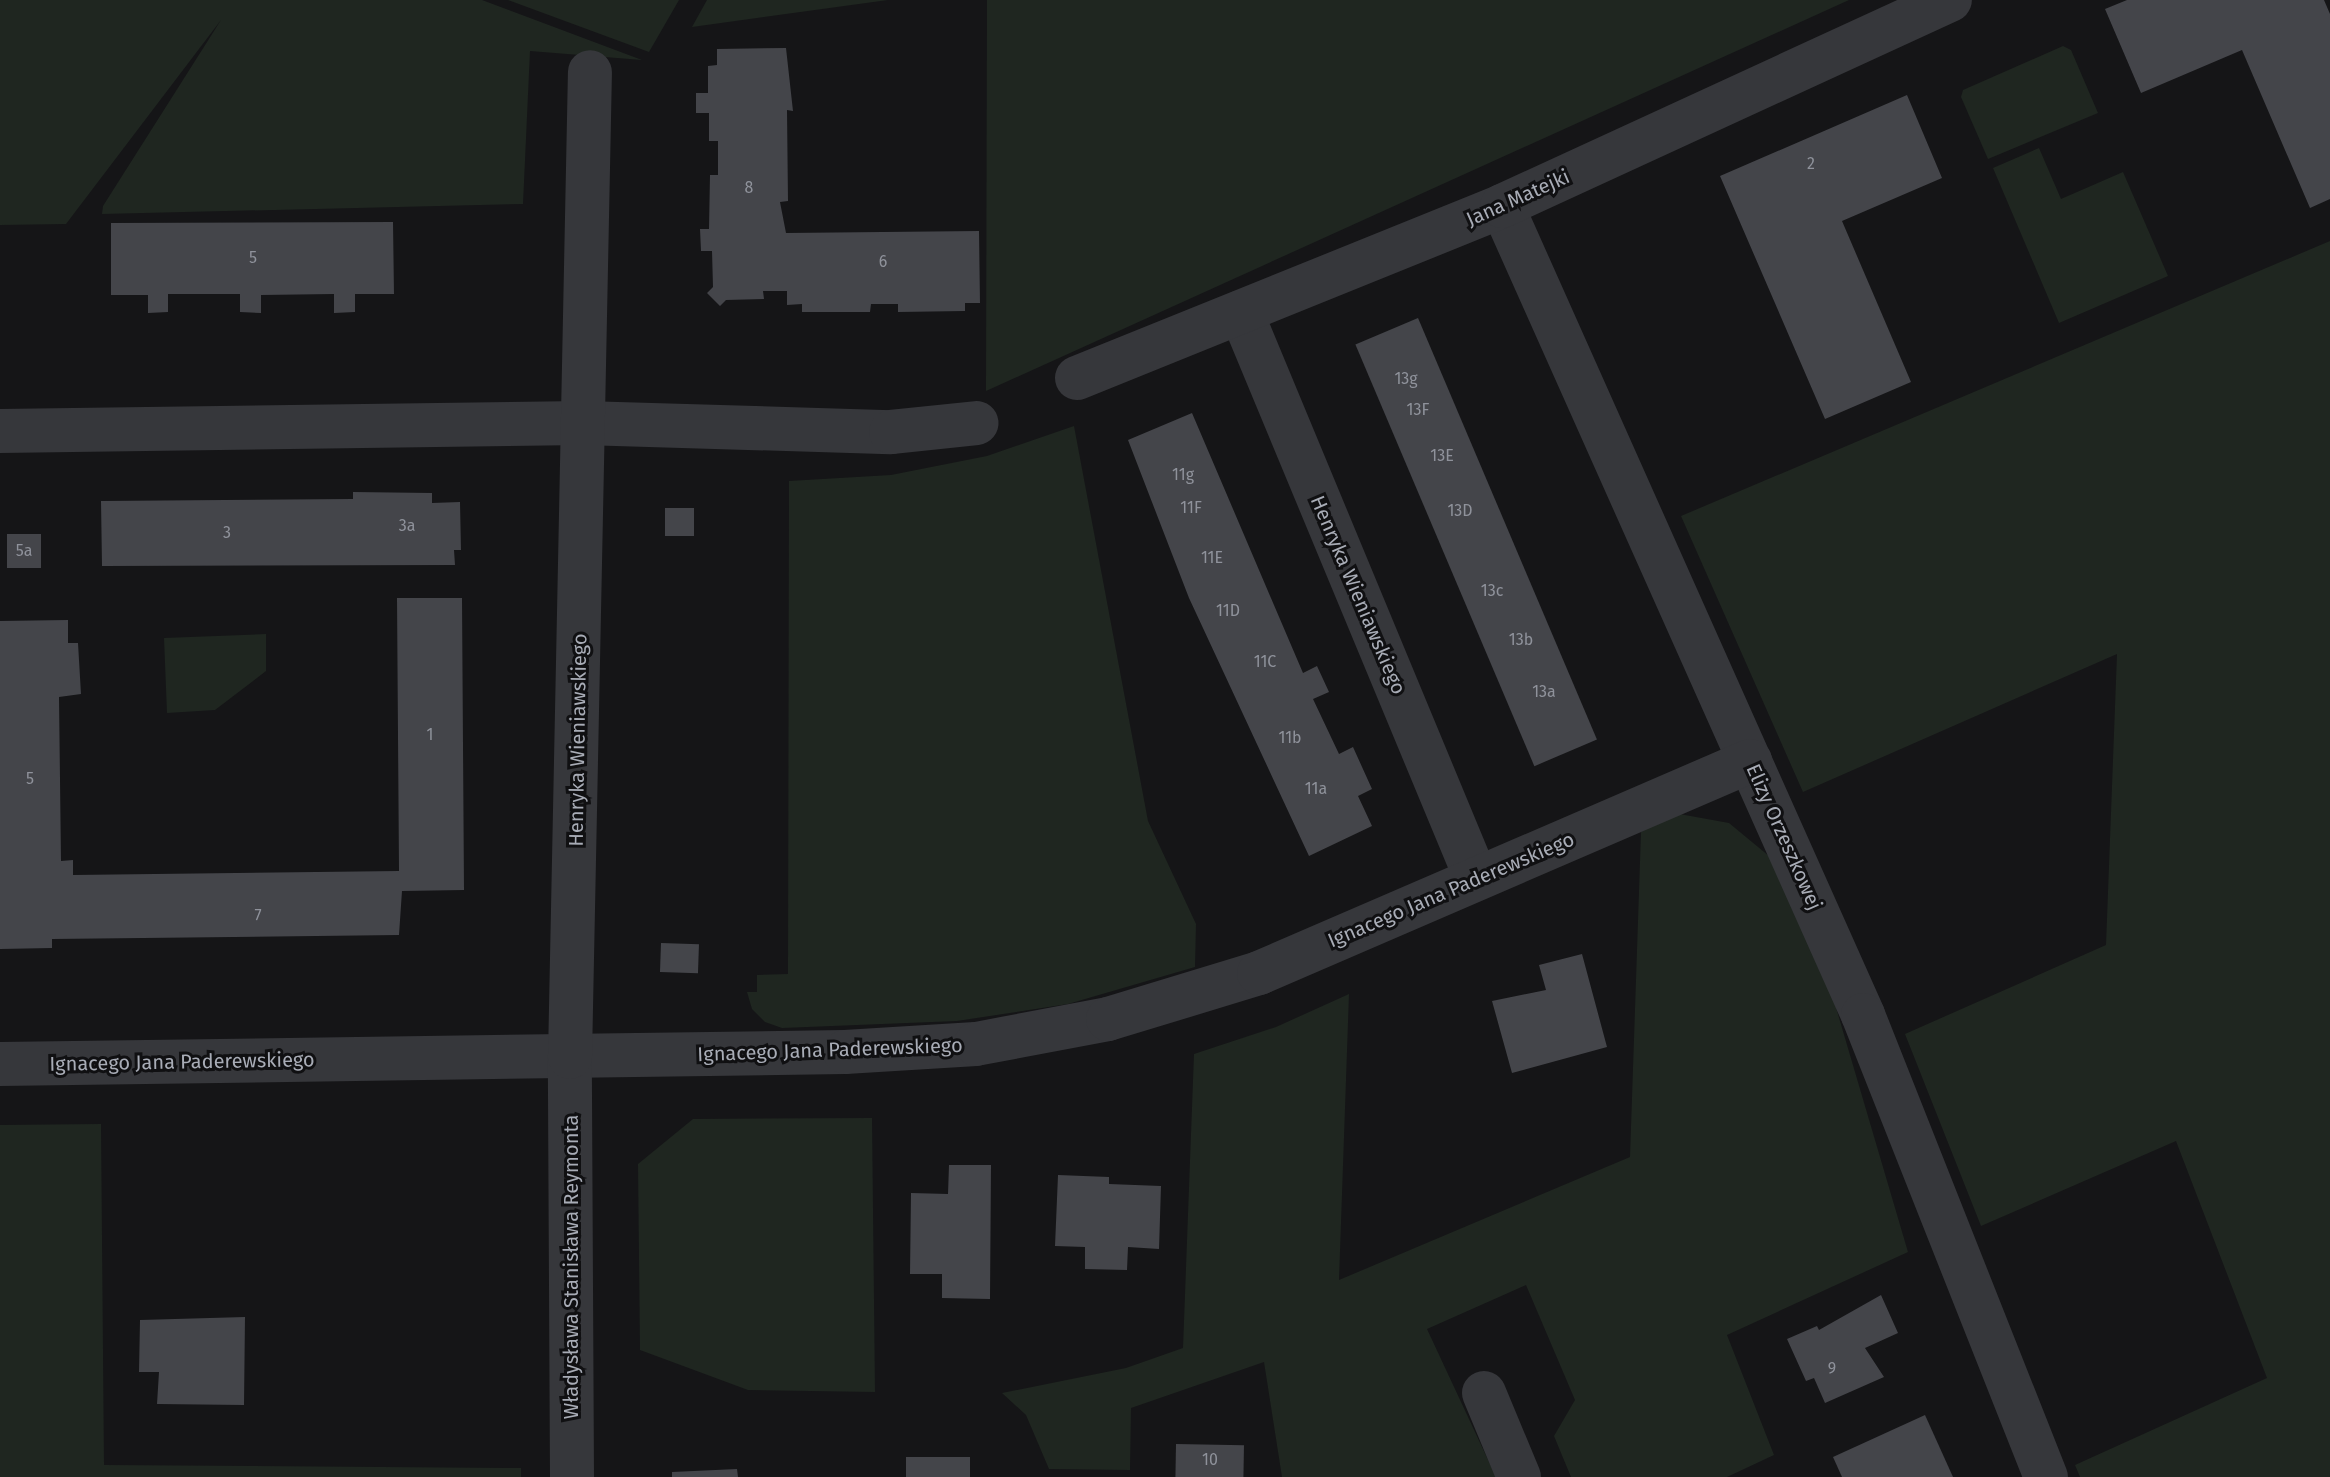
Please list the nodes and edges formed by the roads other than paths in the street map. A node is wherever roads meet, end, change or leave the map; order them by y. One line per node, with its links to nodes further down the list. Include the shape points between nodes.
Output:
1 (1950, 0): 3 (street, Jana Matejki)
2 (590, 72): 6 (street, Henryka Wieniawskiego)
3 (1502, 206): 4 (street, Jana Matejki); 9 (street, Elizy Orzeszkowej)
4 (1241, 312): 5 (street, Jana Matejki); 10 (street, Henryka Wieniawskiego)
5 (1077, 378)
6 (583, 423): 7 (street, via 891,432); 8 (street); 11 (street, Henryka Wieniawskiego)
7 (977, 423)
8 (0, 431)
9 (1750, 761): 10 (street, Ignacego Jana Paderewskiego); 16 (street, Elizy Orzeszkowej, via 1863,1015)
10 (1476, 878): 11 (street, Ignacego Jana Paderewskiego, via 1259,973 1108,1019 976,1044)
11 (570, 1057): 12 (street, Ignacego Jana Paderewskiego); 14 (street, Władysława Stanisława Reymonta)
12 (0, 1064)
13 (1484, 1393): 15 (street)
14 (572, 1477)
15 (1519, 1477)
16 (2046, 1477)

